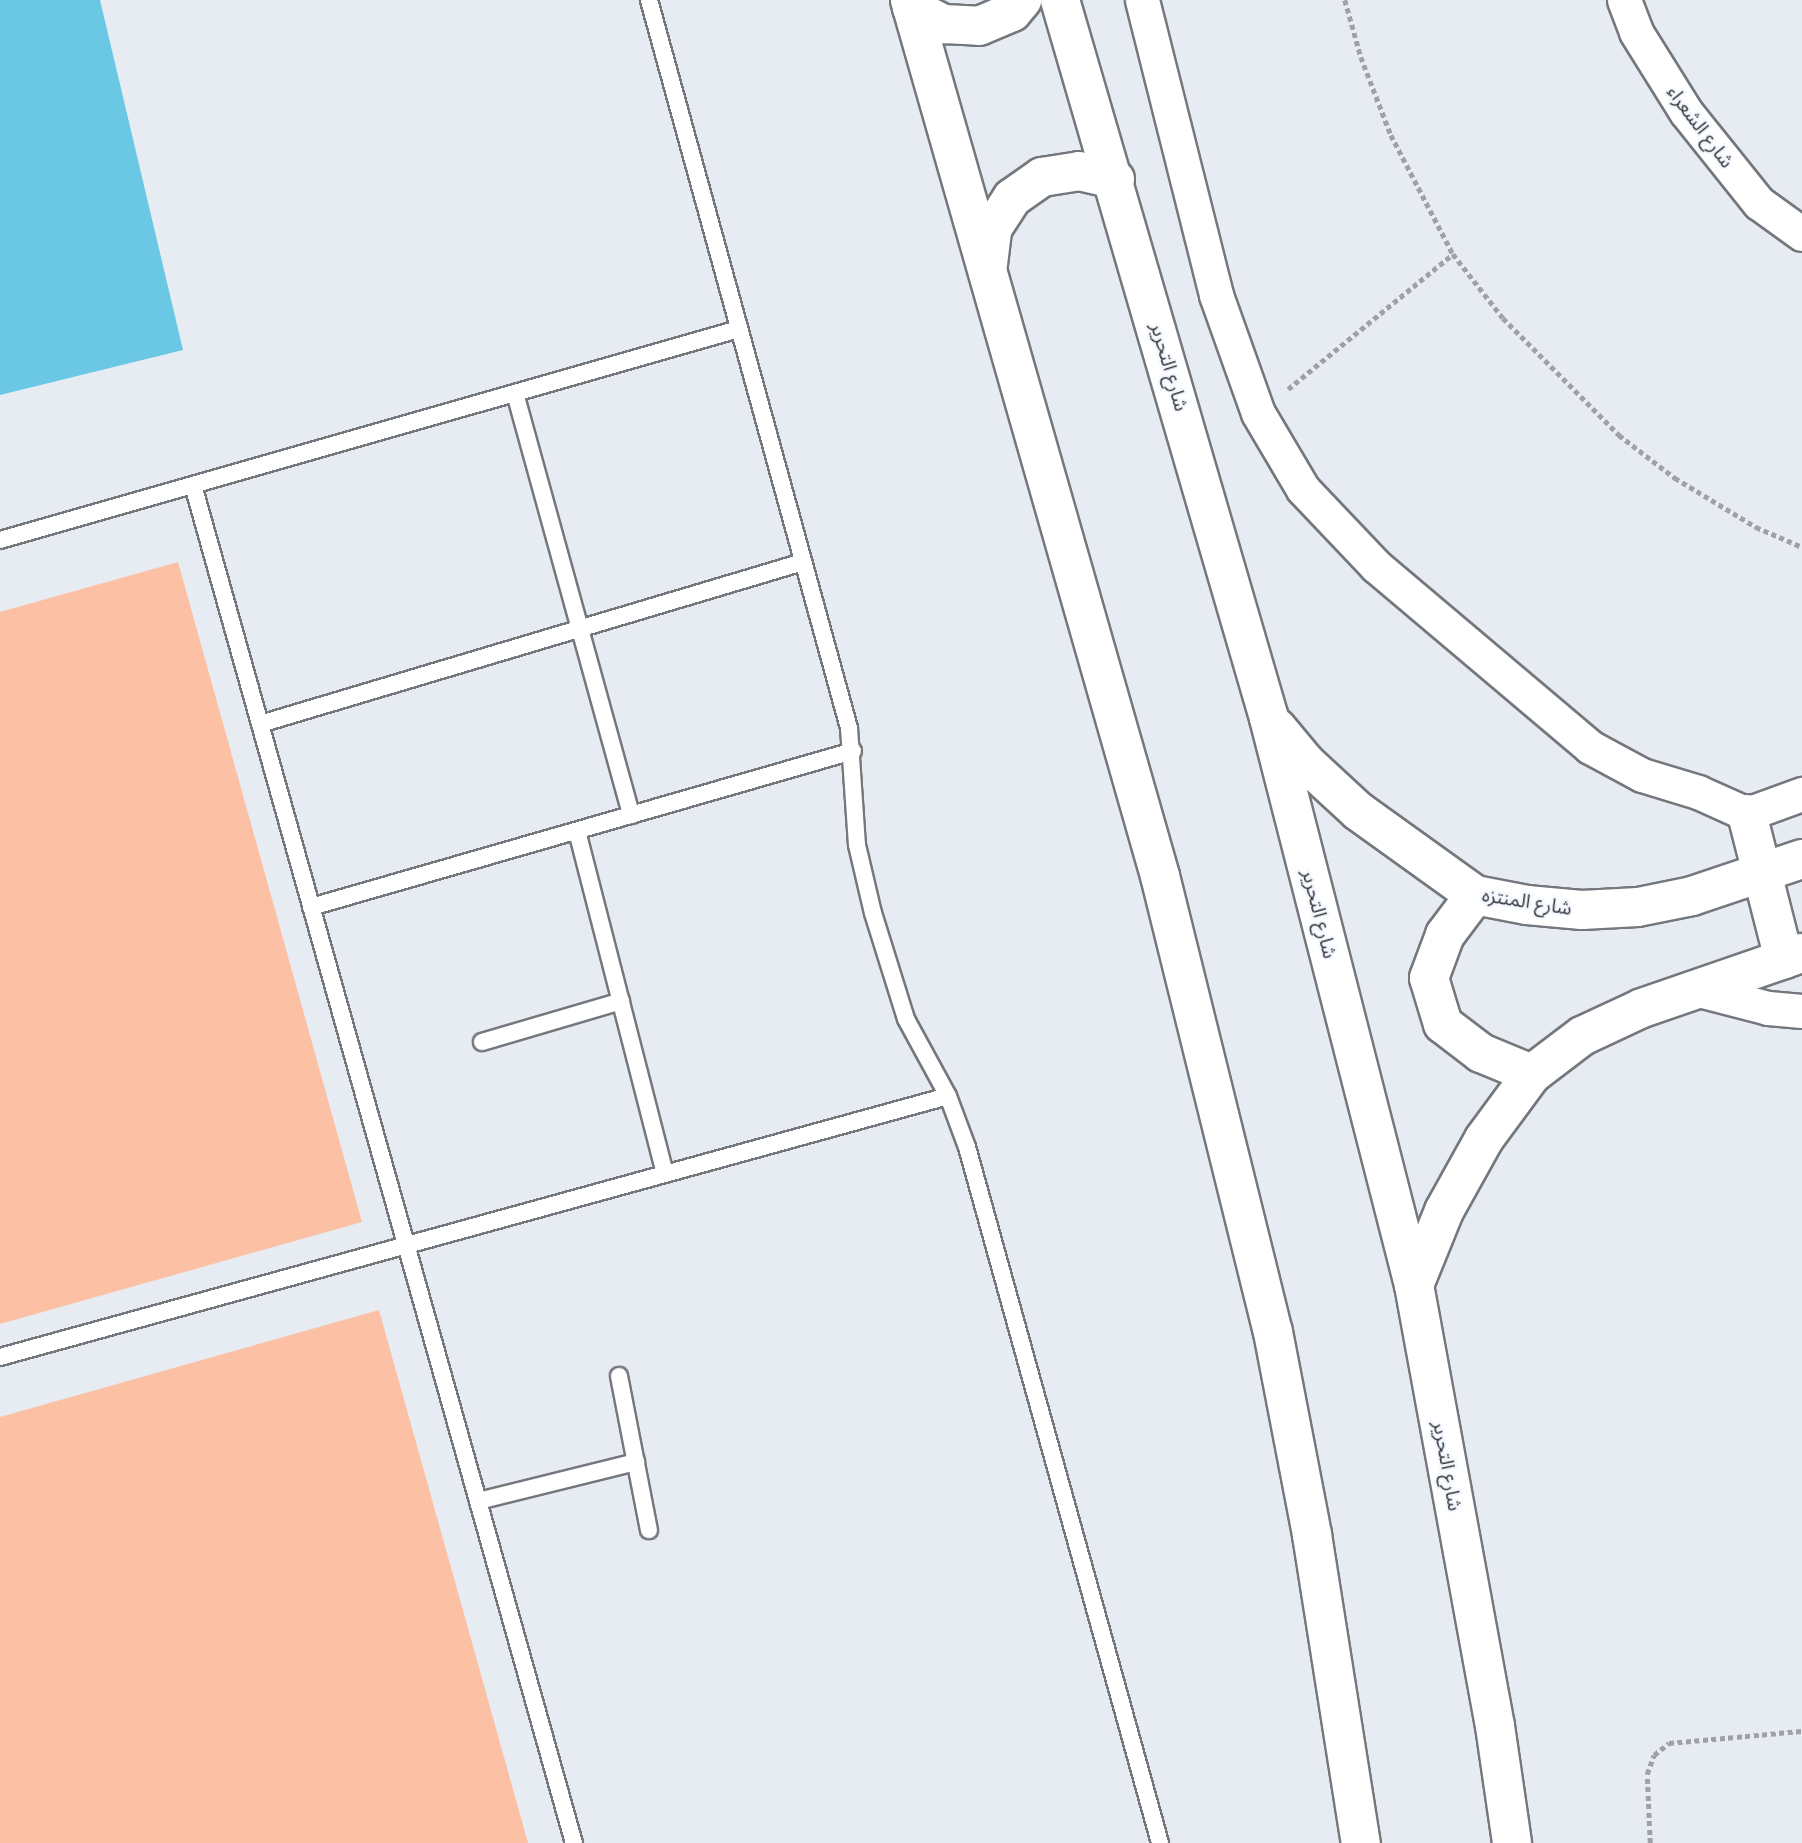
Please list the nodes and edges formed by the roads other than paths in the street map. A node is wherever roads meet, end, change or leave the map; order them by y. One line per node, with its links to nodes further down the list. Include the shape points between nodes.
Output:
1 (649, 0): 10 (lane)
2 (1023, 0): 6 (street, via 1012,12 979,26 944,24)
3 (1060, 0): 7 (street, شارع التحرير)
4 (1143, 0): 20 (street, via 1216,295 1258,413 1303,489 1376,566 1590,747 1642,775 1698,792)
5 (1623, 0): 8 (street, شارع الشعراء, via 1636,32 1686,112 1759,203)
6 (911, 4): 9 (street)
7 (1115, 179): 9 (street, via 1079,171 1042,177 1012,198 992,229); 16 (street, شارع التحرير)
8 (1802, 234)
9 (987, 266): 44 (street, via 1160,876 1273,1332 1312,1535)
10 (739, 329): 11 (lane); 14 (lane)
11 (515, 393): 12 (lane); 15 (lane)
12 (193, 485): 13 (lane); 17 (lane)
13 (0, 540)
14 (803, 562): 15 (lane); 18 (lane)
15 (580, 628): 17 (lane); 21 (lane)
16 (1269, 718): 25 (street, شارع المنتزه, via 1306,763 1358,811); 36 (street, شارع التحرير)
17 (260, 724): 26 (lane)
18 (853, 751): 21 (lane); 33 (lane, via 857,845 873,913 906,1018)
19 (1802, 794): 20 (street)
20 (1747, 814): 24 (street)
21 (631, 815): 22 (lane)
22 (577, 831): 26 (lane); 29 (lane)
23 (1802, 859): 24 (street, شارع المنتزه)
24 (1762, 871): 25 (street, شارع المنتزه, via 1692,896 1638,907 1582,910); 27 (street)
25 (1475, 895): 32 (street, via 1445,935 1429,978 1443,1024 1481,1053)
26 (311, 907): 35 (lane)
27 (1793, 956): 28 (street)
28 (1699, 990): 30 (street, via 1768,1008); 32 (street, via 1642,1008 1582,1036)
29 (621, 1002): 31 (lane); 34 (lane)
30 (1802, 1011)
31 (482, 1042)
32 (1532, 1074): 36 (street, via 1484,1139)
33 (948, 1096): 34 (lane); 43 (lane, via 967,1147)
34 (665, 1173): 35 (lane)
35 (406, 1245): 37 (lane); 40 (lane)
36 (1413, 1285): 45 (street, شارع التحرير, via 1495,1726)
37 (0, 1357)
38 (619, 1376): 39 (lane)
39 (636, 1462): 40 (lane); 41 (lane)
40 (478, 1501): 42 (lane)
41 (649, 1530)
42 (574, 1843)
43 (1160, 1843)
44 (1361, 1843)
45 (1512, 1843)

